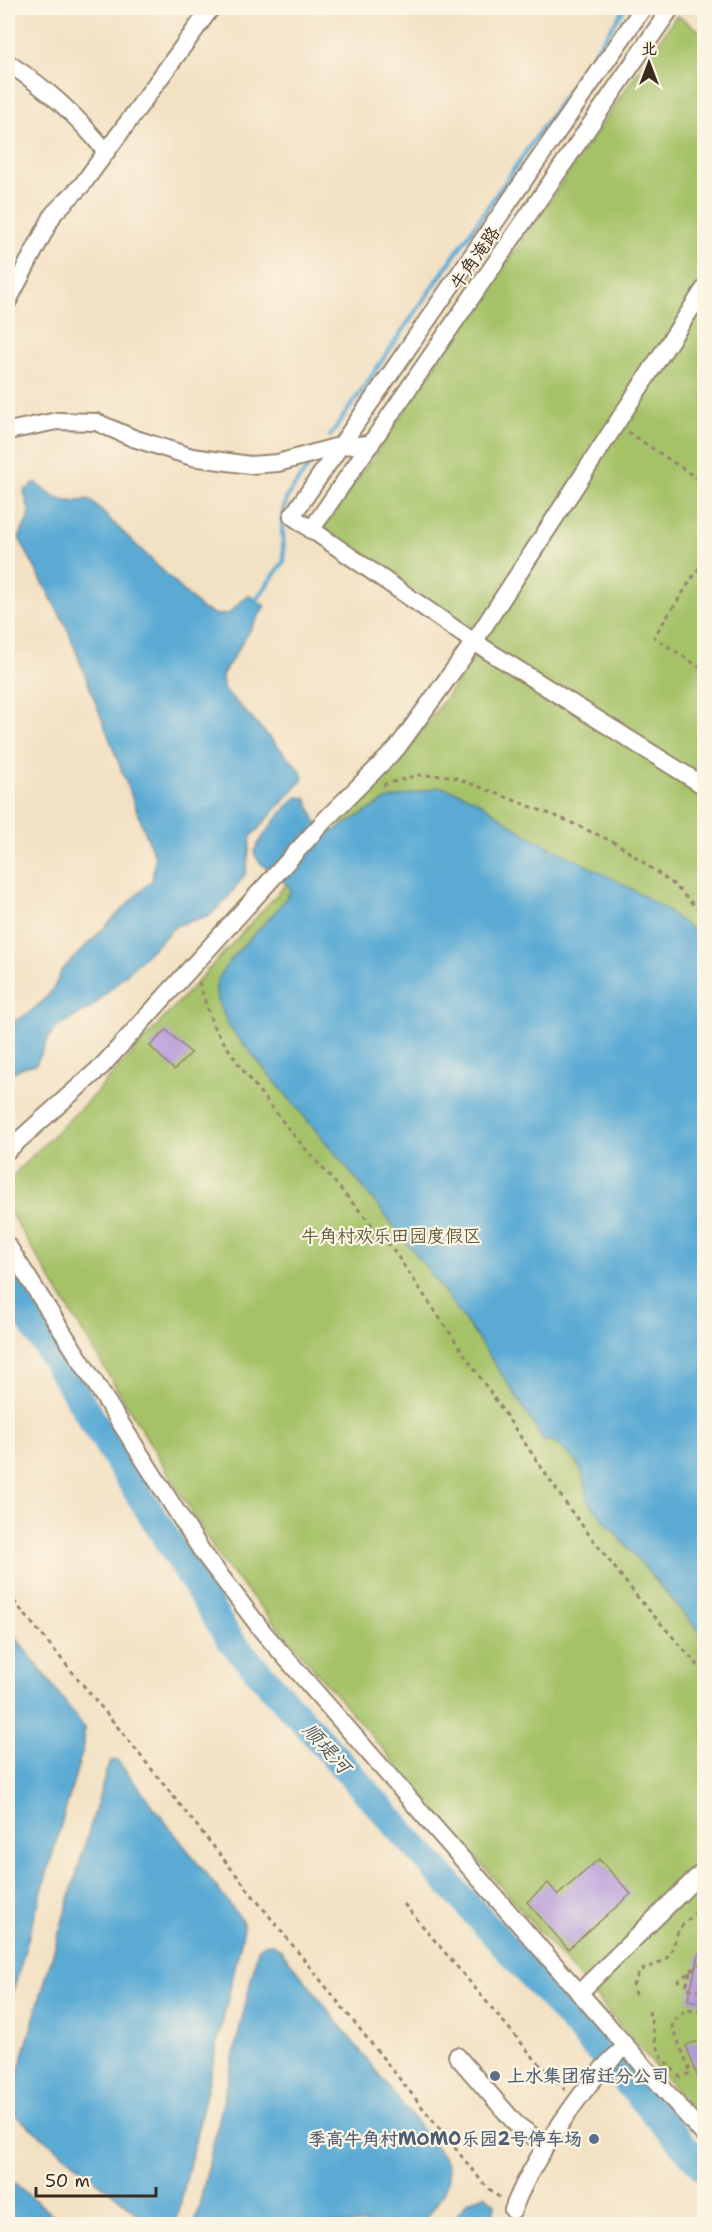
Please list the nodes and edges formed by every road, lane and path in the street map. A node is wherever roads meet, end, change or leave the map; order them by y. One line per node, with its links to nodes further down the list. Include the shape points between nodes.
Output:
1 (211, 8): 5 (street)
2 (643, 8): 11 (street, 牛角淹路)
3 (671, 8): 10 (street, 牛角淹路)
4 (8, 63): 5 (street, via 79,118)
5 (106, 152): 7 (street, via 54,213)
6 (705, 289): 8 (street)
7 (8, 301)
8 (616, 424): 12 (path); 15 (street)
9 (8, 431): 11 (street, via 57,421 96,422 192,457 250,465 278,463)
10 (371, 444): 11 (street); 13 (street, 牛角淹路)
11 (339, 446): 13 (street, 牛角淹路, via 292,516)
12 (705, 483)
13 (311, 530): 15 (street)
14 (705, 560): 16 (path, via 654,637)
15 (474, 642): 17 (street); 18 (street, via 397,747)
16 (705, 670)
17 (705, 786)
18 (349, 796): 19 (path, via 417,775 451,776 618,844 673,884); 20 (street)
19 (705, 915)
20 (195, 964): 21 (street, via 102,1066); 24 (path, via 213,1026 242,1070 393,1248 571,1511 639,1599)
21 (8, 1150)
22 (8, 1246): 32 (street, via 203,1553 264,1633)
23 (8, 1594): 41 (path, via 483,2183)
24 (705, 1672)
25 (705, 1870): 32 (street)
26 (404, 1904): 38 (path)
27 (705, 1904): 33 (path, via 679,1929 670,1955 640,1971 633,1984)
28 (705, 1960): 29 (path)
29 (690, 1972): 30 (path); 31 (path, via 686,1987)
30 (677, 1982)
31 (705, 1989)
32 (579, 1993): 36 (street)
33 (635, 1995)
34 (649, 2011): 35 (path, via 663,2059 680,2077 691,2073 673,2021 686,2010 702,2012)
35 (705, 2018)
36 (621, 2050): 38 (street); 39 (street)
37 (457, 2056): 40 (street, via 516,2124)
38 (576, 2103): 40 (street)
39 (701, 2124)
40 (546, 2146): 41 (street)
41 (513, 2210)

